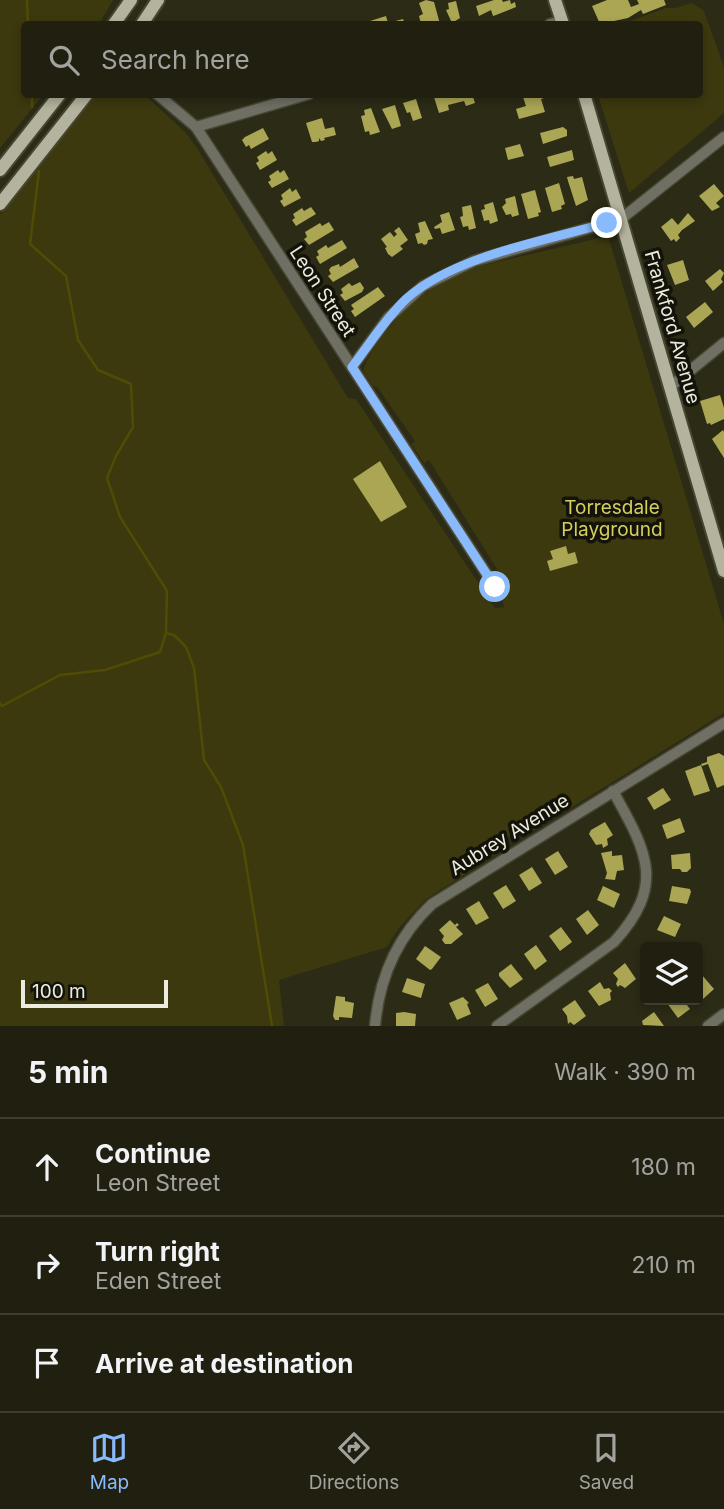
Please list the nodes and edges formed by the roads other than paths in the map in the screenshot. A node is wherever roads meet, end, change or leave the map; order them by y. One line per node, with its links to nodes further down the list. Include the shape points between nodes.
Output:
1 (131, 0): 4 (main road)
2 (158, 0): 5 (main road)
3 (555, 0): 6 (main road)
4 (116, 21)
5 (144, 21)
6 (558, 21)
7 (57, 98): 14 (main road)
8 (84, 98): 15 (main road)
9 (162, 98): 12 (street, Leon Street)
10 (295, 98): 12 (street)
11 (585, 98): 16 (main road, Frankford Avenue)
12 (196, 127): 18 (street, Leon Street)
13 (724, 137): 16 (street)
14 (0, 170)
15 (0, 204)
16 (621, 219): 18 (street, via 443,274 405,300); 19 (main road, Frankford Avenue)
17 (724, 343): 19 (street)
18 (352, 367): 22 (street, Leon Street)
19 (670, 387): 20 (main road, Frankford Avenue)
20 (720, 545): 21 (main road, Frankford Avenue)
21 (724, 571)
22 (495, 587)
23 (724, 723): 24 (street, Aubrey Avenue)
24 (613, 791): 26 (street, Aubrey Avenue, via 422,913 393,953); 27 (street, via 644,854 640,906 614,943)
25 (724, 1014): 28 (street)
26 (374, 1026)
27 (498, 1026)
28 (708, 1026)

